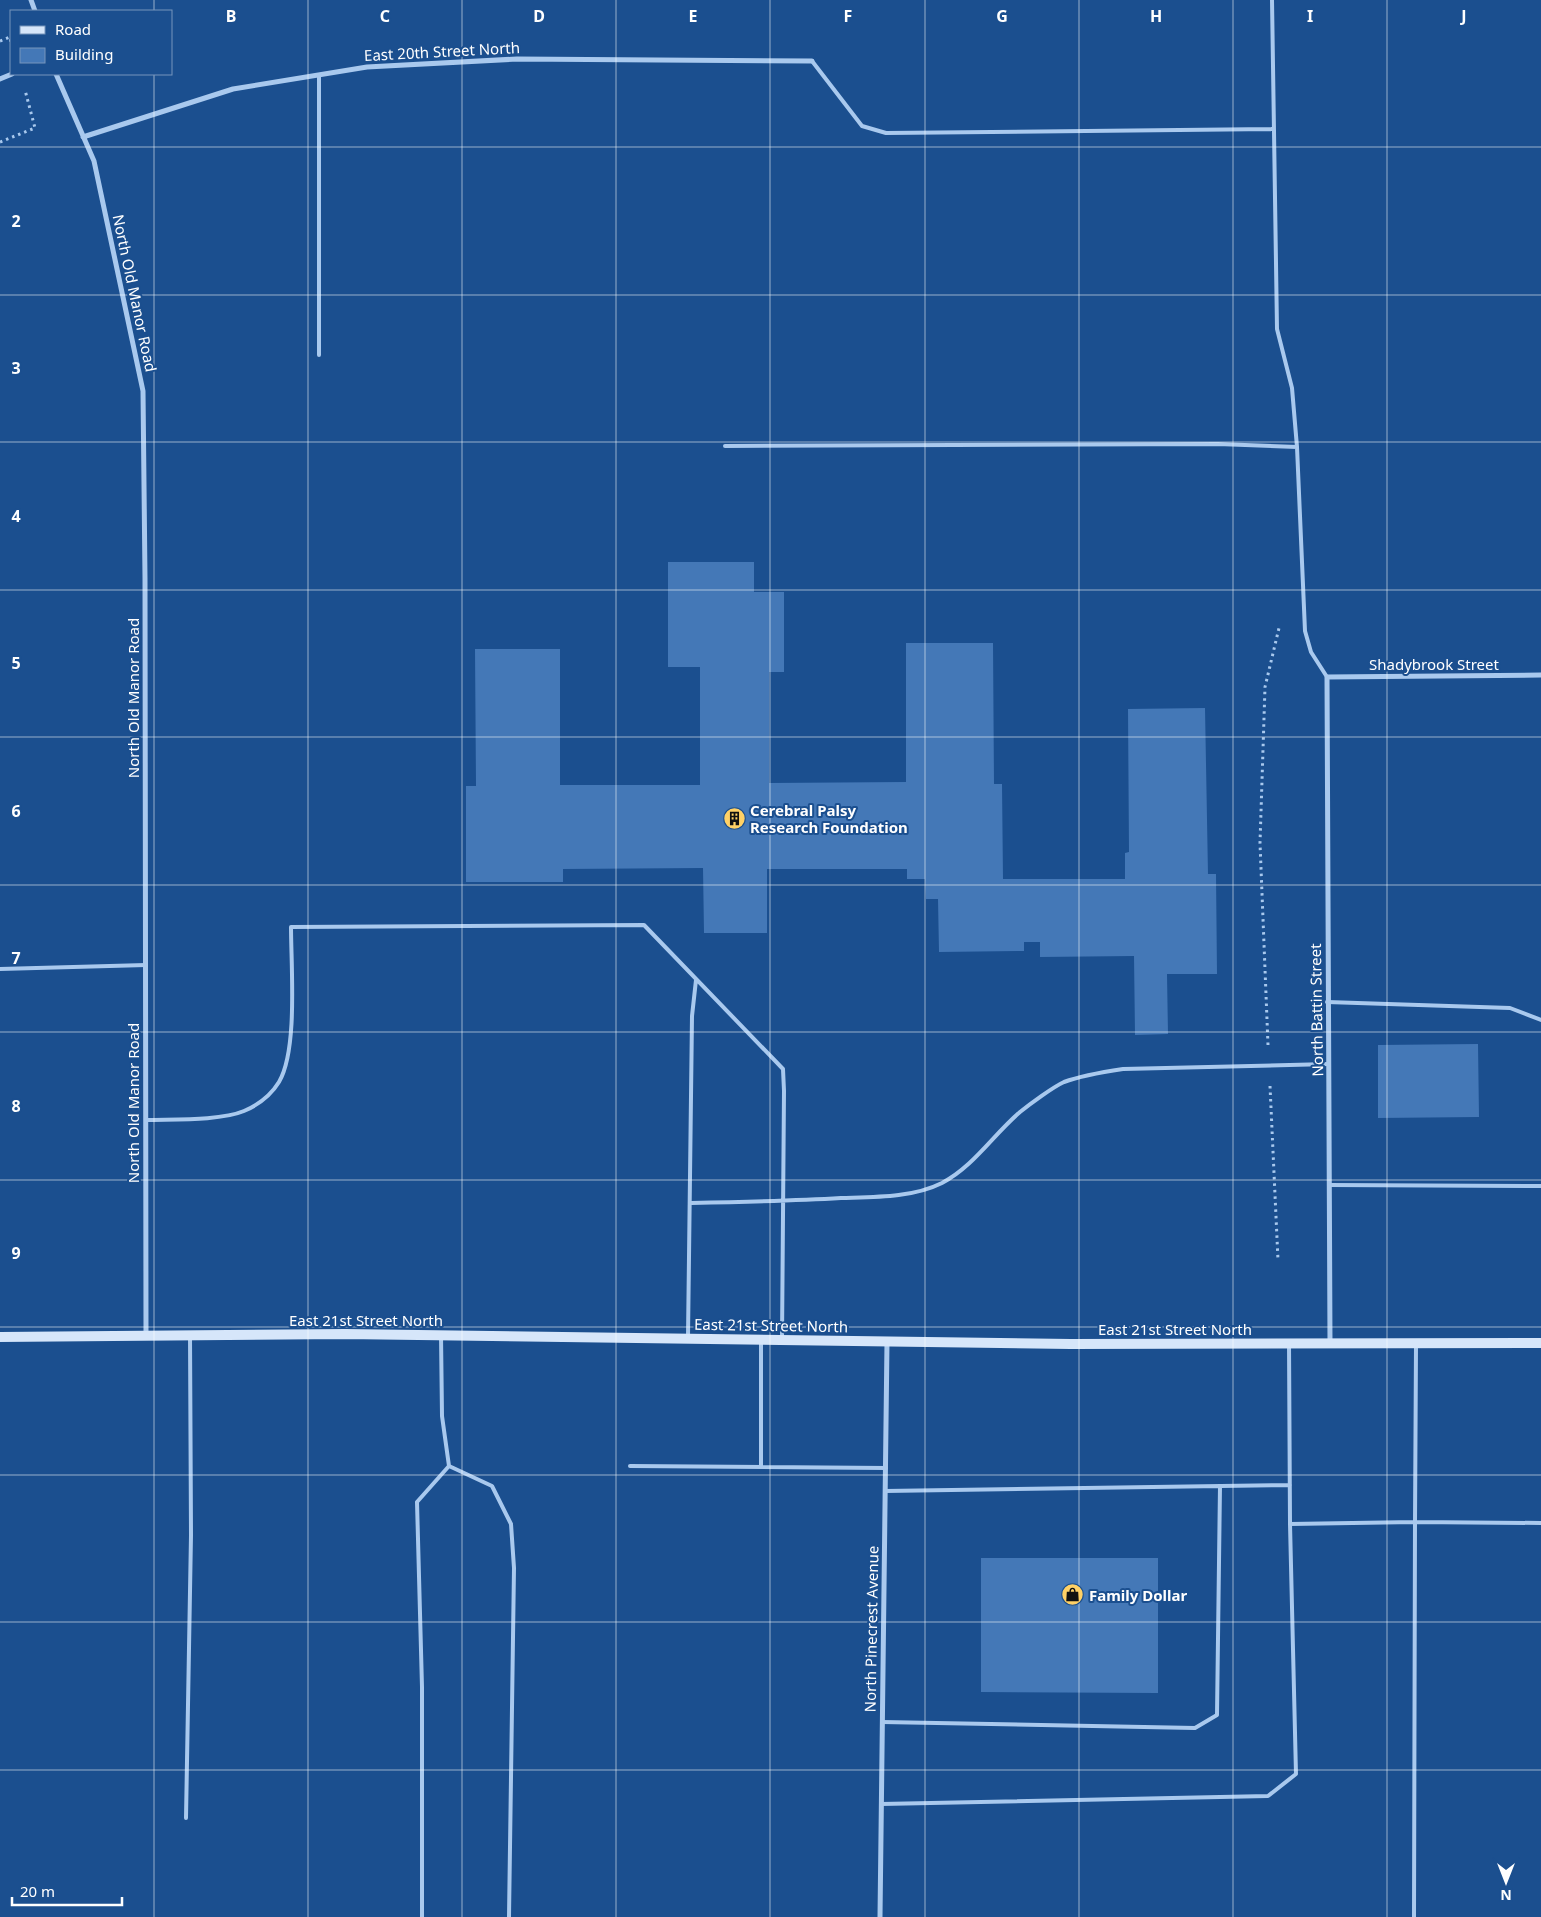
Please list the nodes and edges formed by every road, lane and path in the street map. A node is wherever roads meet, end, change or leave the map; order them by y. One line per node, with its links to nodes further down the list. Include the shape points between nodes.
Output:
1 (1272, 0): 6 (lane)
2 (812, 61): 3 (street, East 20th Street North, via 517,59 368,67); 6 (lane, via 862,126 886,133)
3 (319, 74): 7 (street, East 20th Street North, via 233,88); 9 (lane)
4 (56, 75): 7 (street, North Old Manor Road)
5 (22, 83): 8 (path, via 35,128)
6 (1274, 129): 11 (lane, via 1277,328 1292,388)
7 (84, 137): 15 (street, North Old Manor Road, via 94,161 143,391)
8 (0, 142)
9 (319, 355)
10 (726, 446): 11 (lane, via 1218,444)
11 (1297, 447): 14 (lane, via 1305,631 1311,652)
12 (1279, 628): 21 (path, via 1265,687 1260,843)
13 (1541, 675): 14 (street, Shadybrook Street)
14 (1327, 677): 18 (street, North Battin Street)
15 (146, 965): 16 (lane); 22 (street, North Old Manor Road)
16 (0, 968)
17 (696, 980): 22 (lane, via 644,926 291,927 290,1052 279,1081 265,1099 244,1111 216,1117); 25 (lane, via 782,1069); 26 (lane, via 692,1016)
18 (1327, 1002): 19 (lane, via 1510,1008); 20 (street, North Battin Street)
19 (1541, 1020)
20 (1329, 1064): 21 (lane); 23 (street, North Battin Street)
21 (1269, 1066): 25 (lane, via 1123,1069 1095,1073 1063,1083 1020,1112 960,1172 940,1184 909,1194); 27 (path)
22 (146, 1120): 28 (street, North Old Manor Road)
23 (1329, 1185): 24 (lane); 37 (street, North Battin Street)
24 (1541, 1186)
25 (783, 1201): 26 (lane); 34 (lane)
26 (690, 1203): 32 (lane)
27 (1278, 1260)
28 (146, 1335): 29 (main road, East 21st Street North); 31 (main road, East 21st Street North)
29 (190, 1335): 30 (main road, East 21st Street North); 52 (lane, via 191,1535)
30 (441, 1335): 32 (main road, East 21st Street North); 40 (lane, via 442,1416)
31 (0, 1336)
32 (688, 1339): 33 (main road, East 21st Street North)
33 (761, 1340): 34 (main road, East 21st Street North); 42 (lane)
34 (782, 1340): 35 (main road, East 21st Street North)
35 (887, 1342): 36 (main road, East 21st Street North); 43 (street, North Pinecrest Avenue)
36 (1289, 1343): 37 (main road, East 21st Street North); 44 (lane)
37 (1330, 1343): 38 (main road, East 21st Street North)
38 (1416, 1343): 39 (main road, East 21st Street North); 47 (lane)
39 (1541, 1343)
40 (449, 1466): 53 (lane, via 417,1502 422,1687); 54 (lane, via 492,1486 511,1524 514,1568)
41 (630, 1466): 42 (lane)
42 (761, 1466): 43 (lane)
43 (886, 1468): 46 (street, North Pinecrest Avenue)
44 (1290, 1485): 45 (lane); 49 (lane)
45 (1220, 1486): 46 (lane); 50 (lane, via 1217,1715 1195,1728)
46 (885, 1491): 50 (street, North Pinecrest Avenue)
47 (1415, 1522): 48 (lane); 49 (lane); 56 (lane)
48 (1541, 1523)
49 (1290, 1524): 51 (lane, via 1296,1774 1268,1796)
50 (882, 1722): 51 (street, North Pinecrest Avenue)
51 (881, 1804): 55 (street, North Pinecrest Avenue)
52 (186, 1818)
53 (422, 1917)
54 (509, 1917)
55 (880, 1917)
56 (1414, 1917)

